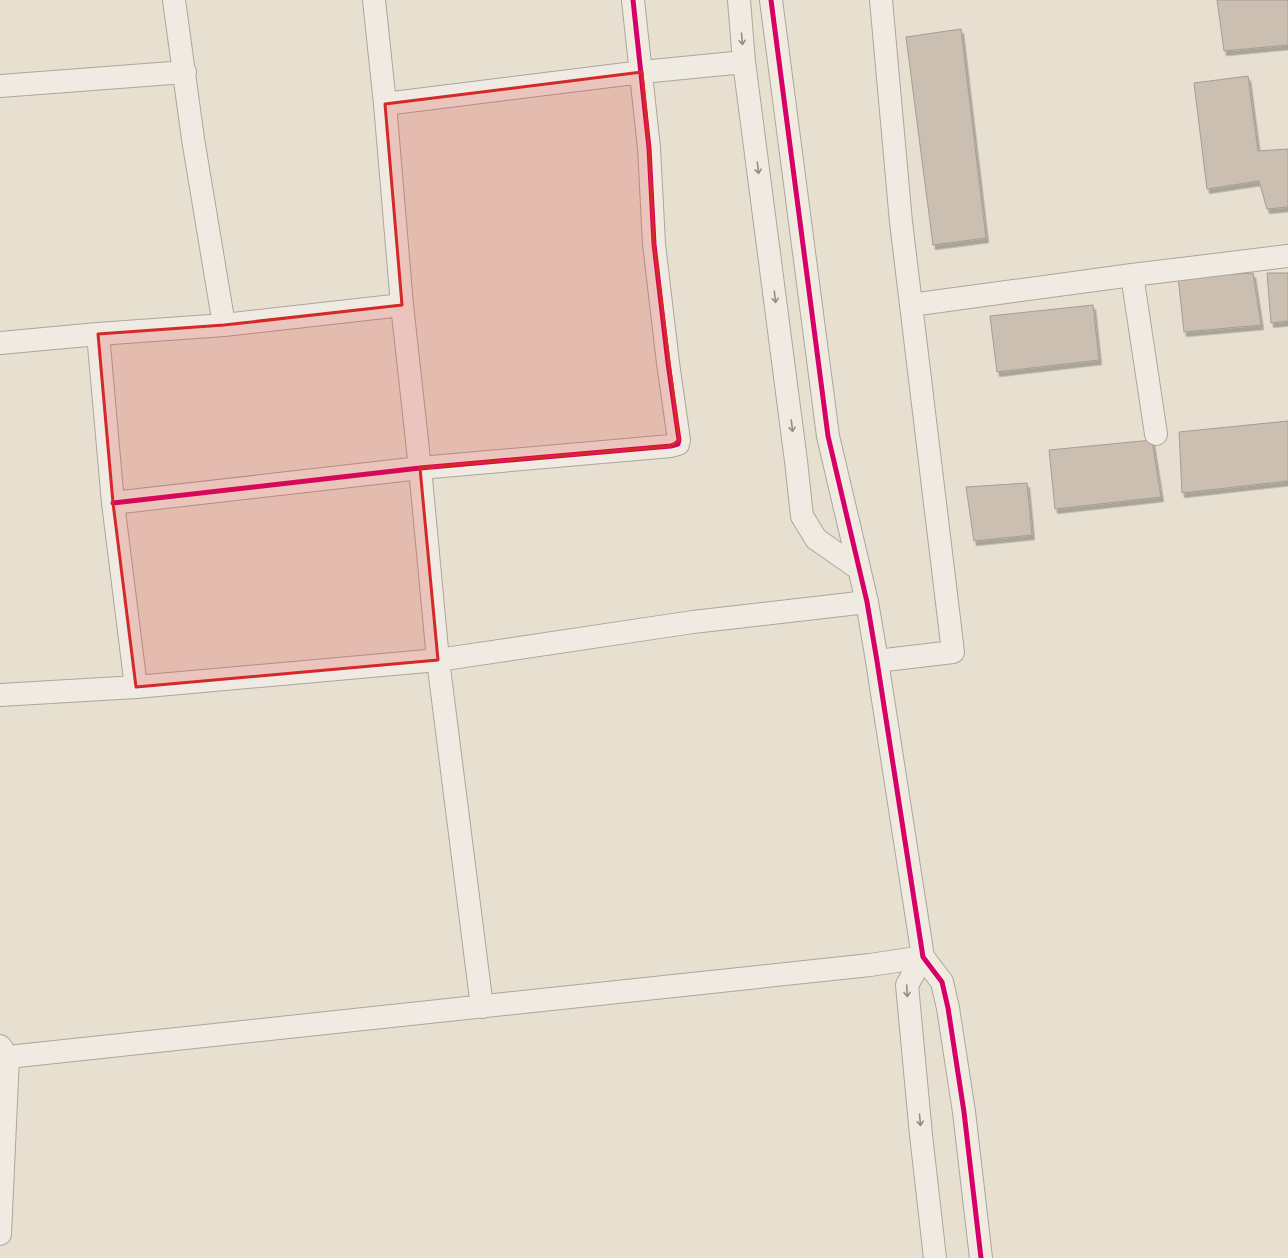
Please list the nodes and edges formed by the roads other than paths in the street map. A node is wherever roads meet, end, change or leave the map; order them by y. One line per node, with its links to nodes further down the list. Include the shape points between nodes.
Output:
1 (174, 0): 8 (street)
2 (374, 0): 11 (street)
3 (633, 0): 9 (street)
4 (739, 0): 7 (street, one-way to 7)
5 (771, 0): 22 (street, via 828,436)
6 (881, 0): 15 (street)
7 (744, 62): 9 (street); 22 (street, one-way to 22, via 802,516 816,539)
8 (185, 72): 10 (street); 16 (street, via 193,139)
9 (642, 72): 11 (street); 20 (street, via 650,148 654,244 678,444)
10 (0, 86)
11 (385, 104): 14 (street)
12 (1288, 256): 13 (street)
13 (1132, 275): 15 (street); 19 (street)
14 (402, 305): 16 (street); 20 (street)
15 (911, 305): 25 (street, via 953,652)
16 (224, 325): 17 (street)
17 (98, 334): 18 (street); 21 (street)
18 (0, 343)
19 (1156, 434)
20 (420, 468): 21 (street); 24 (street)
21 (113, 502): 26 (street)
22 (859, 568): 23 (street)
23 (867, 602): 24 (street, via 693,622); 25 (street)
24 (438, 660): 26 (street); 29 (street)
25 (878, 661): 28 (street)
26 (136, 687): 27 (street)
27 (0, 695)
28 (923, 957): 29 (street, via 862,966); 32 (street, one-way to 32, via 907,984); 33 (street, via 942,982 948,1008 964,1112)
29 (482, 1007): 30 (street)
30 (3, 1054): 31 (street)
31 (0, 1234)
32 (935, 1258)
33 (981, 1258)

